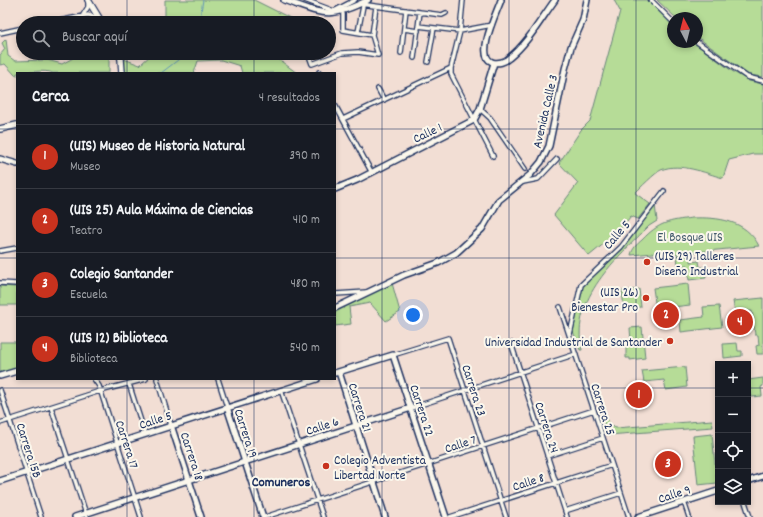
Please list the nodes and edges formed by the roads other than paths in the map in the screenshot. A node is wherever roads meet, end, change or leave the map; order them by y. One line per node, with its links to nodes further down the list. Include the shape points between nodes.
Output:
1 (88, 0): 18 (street, via 87,11); 20 (main road)
2 (284, 0): 12 (street)
3 (307, 0): 4 (street, via 334,11); 12 (street)
4 (355, 0)
5 (368, 0): 11 (street)
6 (463, 0): 28 (street)
7 (501, 0): 22 (street)
8 (555, 0): 40 (street, via 515,52 504,62)
9 (587, 0): 58 (street, Avenida Calle 3, via 569,54 547,151 534,171)
10 (651, 0): 21 (street)
11 (362, 5): 12 (street, via 333,14); 13 (street); 29 (street)
12 (305, 7)
13 (376, 7): 14 (street); 31 (street)
14 (406, 10): 15 (street); 25 (street)
15 (420, 12): 16 (street, via 442,15); 23 (street)
16 (446, 13)
17 (343, 14): 29 (street, via 343,30)
18 (80, 16): 19 (street)
19 (90, 16)
20 (98, 16)
21 (667, 16)
22 (492, 25): 28 (street); 40 (street, via 485,48 487,58)
23 (418, 26): 24 (street); 27 (street)
24 (434, 28): 28 (street); 39 (street)
25 (404, 29): 27 (street); 33 (street)
26 (16, 30): 30 (street)
27 (418, 31): 35 (street)
28 (460, 31): 41 (street)
29 (358, 32): 31 (street)
30 (0, 33)
31 (372, 35): 34 (street, via 378,55 358,52)
32 (703, 46): 43 (street, via 747,77)
33 (401, 53)
34 (336, 55)
35 (414, 58)
36 (121, 60): 42 (main road)
37 (311, 60): 38 (street, via 312,64)
38 (323, 60)
39 (428, 62)
40 (494, 63): 47 (street)
41 (451, 68): 45 (street); 49 (street, via 451,74)
42 (122, 72)
43 (763, 81)
44 (378, 89): 45 (street)
45 (384, 100): 48 (street)
46 (336, 108): 48 (street)
47 (480, 109): 49 (street); 56 (street, via 490,118)
48 (343, 119): 57 (street)
49 (474, 120): 52 (street); 57 (street, Calle 1)
50 (16, 125): 51 (main road)
51 (0, 129)
52 (493, 156)
53 (0, 158): 55 (street)
54 (557, 159): 58 (street, via 538,178)
55 (16, 164)
56 (525, 169)
57 (372, 173): 59 (street, Calle 1)
58 (520, 183): 65 (street, Avenida Calle 3, via 499,200 482,229 456,253)
59 (336, 189)
60 (664, 190): 69 (street, Calle 5, via 621,247 580,288)
61 (16, 248): 62 (street)
62 (0, 251)
63 (0, 283): 64 (street)
64 (16, 284)
65 (368, 292): 66 (street); 68 (street, Avenida Calle 3)
66 (336, 294)
67 (560, 307): 69 (street, Carrera 25)
68 (336, 308)
69 (569, 336): 71 (street, Carrera 25)
70 (511, 343): 75 (street, Carrera 24)
71 (576, 354): 75 (street, Calle 6); 90 (street, Carrera 25)
72 (394, 355): 74 (street); 85 (street, Carrera 23, via 448,338); 89 (street, Carrera 22)
73 (16, 372): 76 (street)
74 (337, 373): 94 (street, Carrera 21)
75 (520, 373): 85 (street, Calle 6); 95 (street, Carrera 24)
76 (0, 376)
77 (94, 380): 86 (street, Carrera 17)
78 (143, 380): 82 (street)
79 (157, 380): 93 (street, Carrera 18)
80 (218, 380): 88 (street, Carrera 19)
81 (314, 380): 84 (street, Calle 5)
82 (129, 384): 86 (street); 96 (street)
83 (0, 390): 91 (street, Carrera 15B)
84 (282, 390): 88 (street, Calle 5); 99 (street)
85 (465, 390): 89 (street, Calle 6); 100 (street, Carrera 23)
86 (100, 391): 87 (street); 98 (street, Carrera 17)
87 (51, 407): 91 (street); 102 (street)
88 (227, 407): 93 (street, Calle 5); 103 (street, Carrera 19)
89 (411, 408): 94 (street, Calle 6); 104 (street, Carrera 22)
90 (594, 410): 95 (street, Calle 7); 97 (street, Carrera 25)
91 (9, 420): 92 (street); 106 (street, Carrera 15B)
92 (0, 423)
93 (171, 425): 96 (street, Calle 5); 108 (street, Carrera 18)
94 (356, 426): 99 (street, Calle 6); 111 (street, Carrera 21)
95 (538, 428): 100 (street, Calle 7); 101 (street, Carrera 24)
96 (145, 434): 98 (street, Calle 5)
97 (603, 438): 101 (street); 105 (street, Carrera 25)
98 (117, 443): 102 (street, Calle 5); 115 (street, Carrera 17)
99 (299, 444): 103 (street, Calle 6); 116 (street)
100 (483, 446): 104 (street, Calle 7); 117 (street, Carrera 23)
101 (547, 456): 112 (street, Carrera 24)
102 (68, 459): 106 (street, Calle 5); 121 (street)
103 (245, 462): 108 (street, Calle 6); 126 (street, Carrera 19)
104 (428, 464): 111 (street, Calle 7); 129 (street, Carrera 22)
105 (612, 465): 112 (street, Calle 8); 114 (street, Carrera 25)
106 (26, 472): 110 (street, Calle 5); 122 (street, Carrera 15B)
107 (763, 476): 109 (street)
108 (189, 480): 115 (street, Calle 6); 125 (street, Carrera 18)
109 (751, 480)
110 (0, 481)
111 (374, 482): 116 (street, Calle 7); 128 (street, Carrera 21)
112 (556, 483): 117 (street, Calle 8); 120 (street, Carrera 24)
113 (715, 491): 118 (street, Calle 9)
114 (621, 493): 120 (street); 133 (street, Carrera 25)
115 (135, 498): 121 (street, Calle 6); 124 (street, Carrera 17)
116 (318, 500): 126 (street, Calle 7); 127 (street)
117 (501, 501): 130 (street, Calle 8); 131 (street, Carrera 23)
118 (684, 502): 134 (street, Calle 9); 135 (street)
119 (746, 505): 136 (street)
120 (566, 511): 132 (street, Carrera 24)
121 (86, 515): 123 (street, Calle 6)
122 (41, 517)
123 (75, 517)
124 (141, 517)
125 (201, 517)
126 (264, 517)
127 (324, 517)
128 (385, 517)
129 (446, 517)
130 (450, 517)
131 (506, 517)
132 (567, 517)
133 (629, 517)
134 (638, 517)
135 (689, 517)
136 (750, 517)

